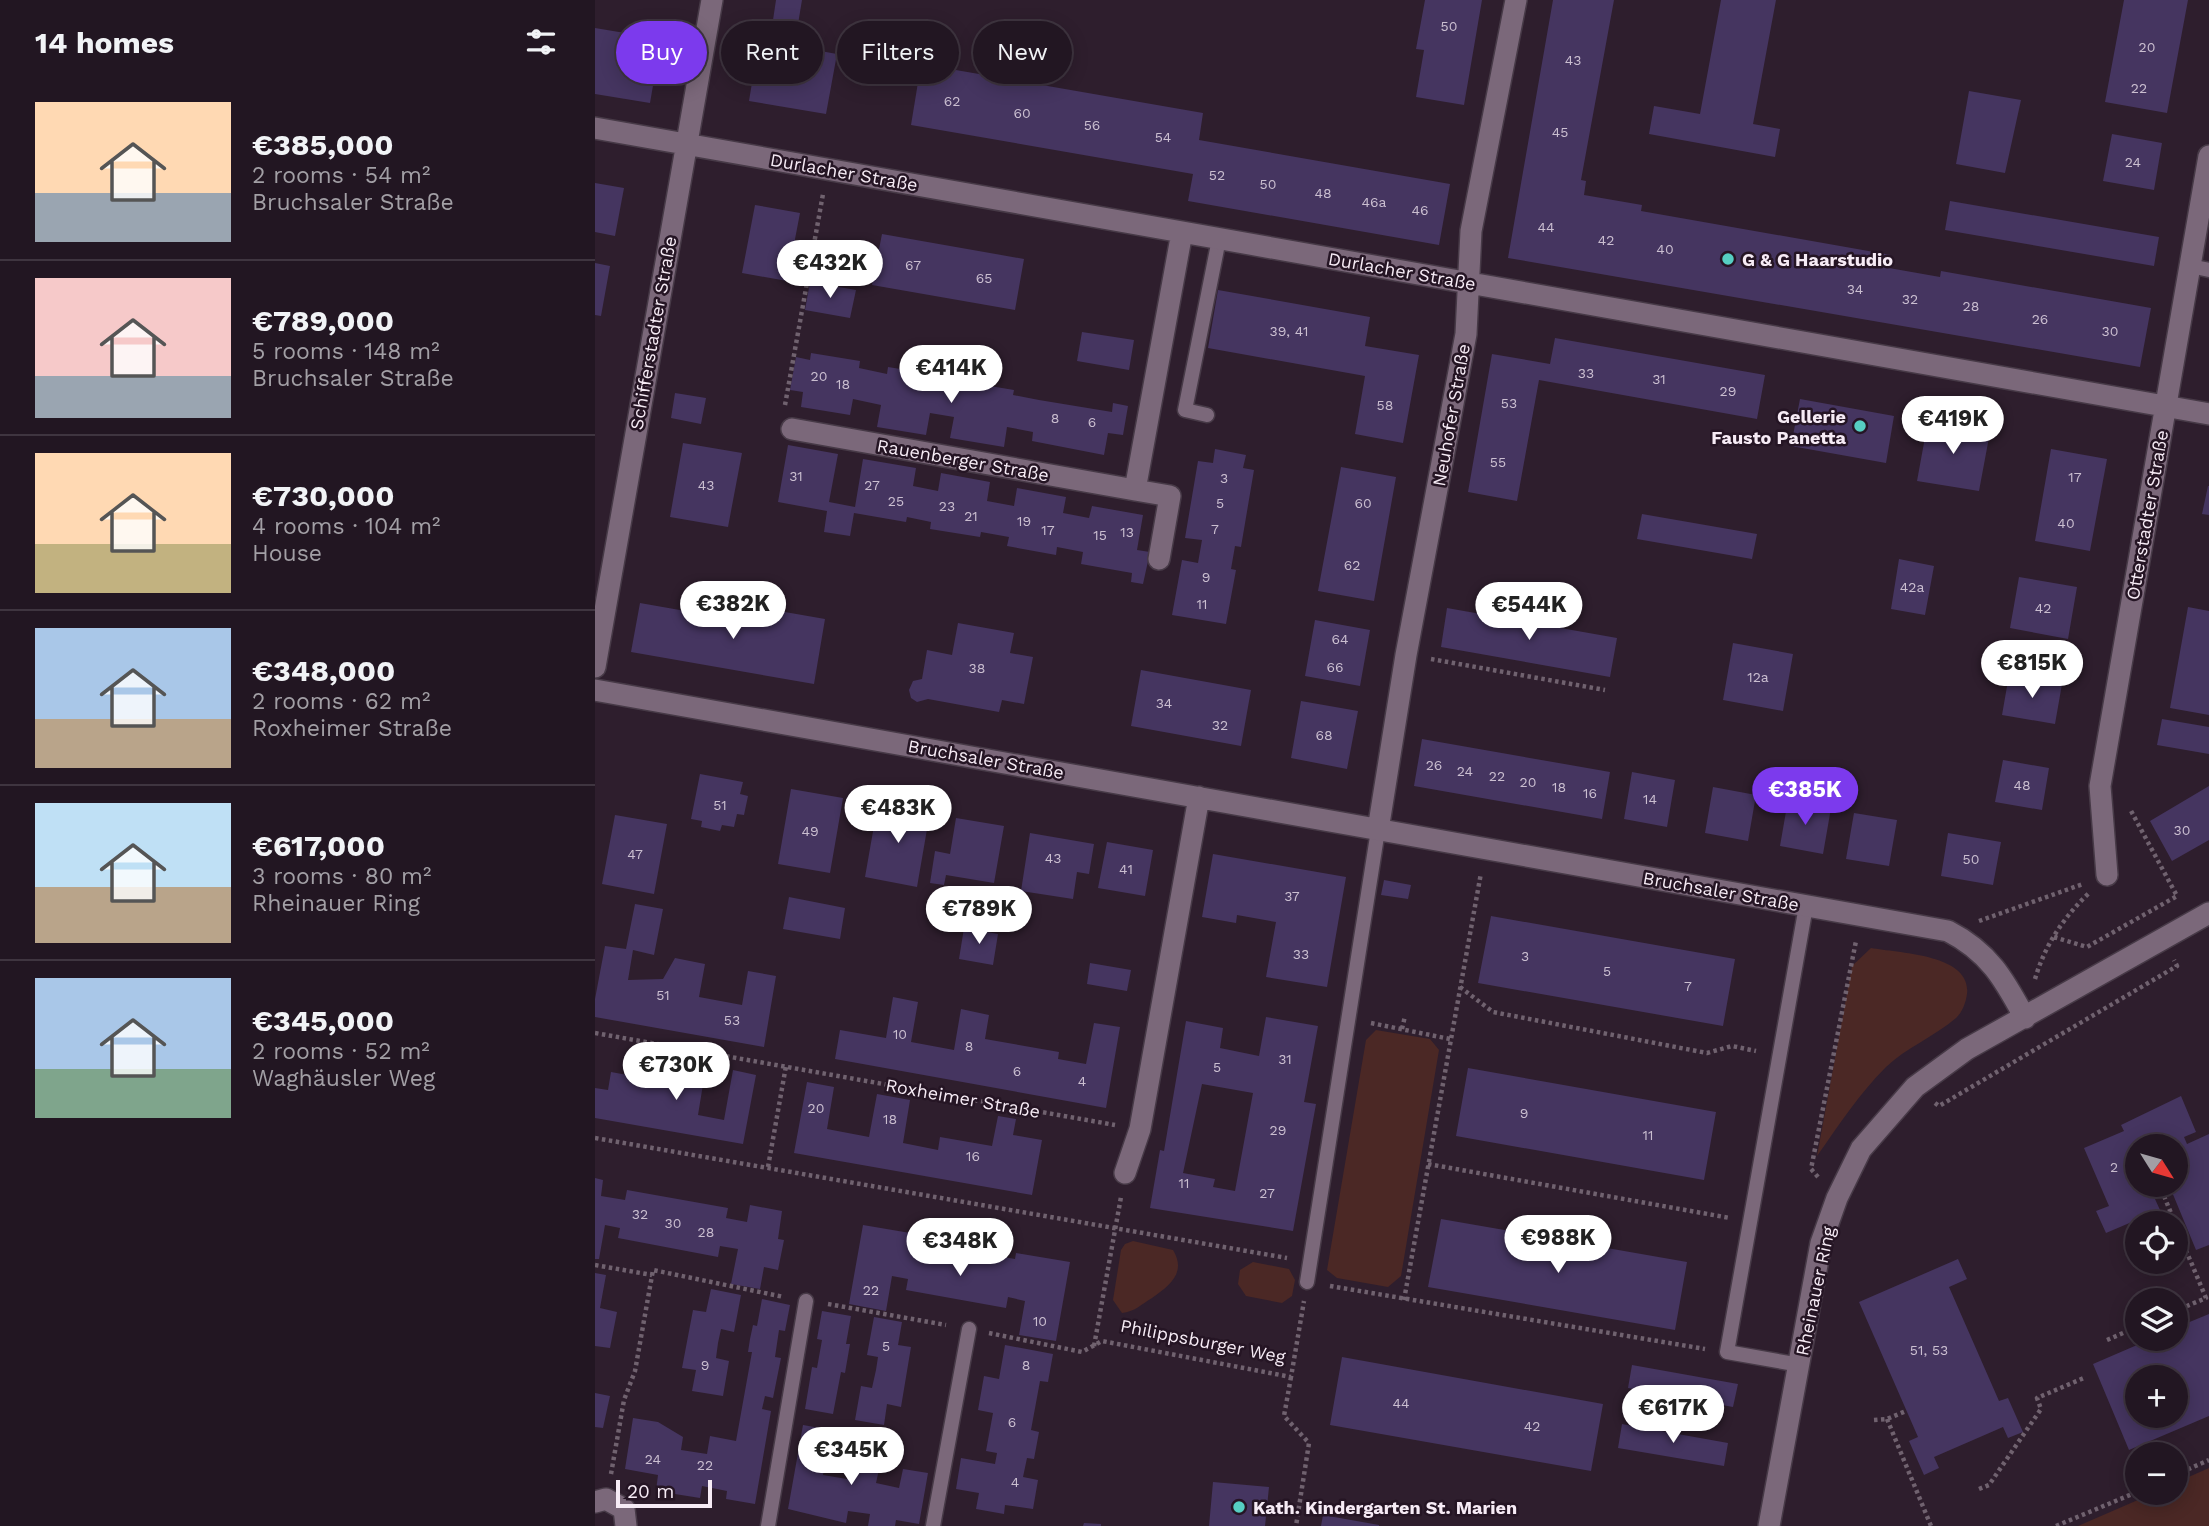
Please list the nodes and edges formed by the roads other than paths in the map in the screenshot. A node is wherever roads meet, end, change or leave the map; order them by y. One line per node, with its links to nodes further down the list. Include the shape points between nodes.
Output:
1 (712, 0): 4 (street, Schifferstadter Straße)
2 (1515, 0): 9 (street, Neuhofer Straße, via 1471,231)
3 (595, 128): 4 (street, Durlacher Straße)
4 (687, 144): 6 (street, Durlacher Straße); 16 (street, Schifferstadter Straße)
5 (2209, 156): 8 (street, Otterstadter Straße)
6 (1182, 232): 7 (street, Durlacher Straße); 14 (street)
7 (1219, 239): 9 (street, Durlacher Straße); 12 (lane, via 1185,410)
8 (2199, 268): 10 (street, Otterstadter Straße)
9 (1469, 283): 10 (street, Durlacher Straße); 19 (street, Neuhofer Straße, via 1466,334)
10 (2166, 406): 11 (street, Durlacher Straße); 20 (street, Otterstadter Straße, via 2099,786)
11 (2209, 414)
12 (1207, 415)
13 (792, 429): 14 (street, Rauenberger Straße)
14 (1135, 490): 15 (street, Rauenberger Straße, via 1170,496)
15 (1159, 559)
16 (595, 667)
17 (595, 690): 18 (street, Bruchsaler Straße)
18 (1199, 797): 19 (street, Bruchsaler Straße); 24 (street, via 1140,1129)
19 (1378, 830): 21 (street, Bruchsaler Straße); 25 (lane)
20 (2107, 875)
21 (1806, 906): 23 (street, Bruchsaler Straße, via 1948,931 1973,944 2001,975); 28 (lane, via 1727,1352)
22 (2209, 913): 23 (street, Rheinauer Ring)
23 (2025, 1018): 28 (street, Rheinauer Ring, via 1967,1049 1915,1087 1861,1149 1821,1243)
24 (1125, 1172)
25 (1307, 1282)
26 (806, 1301): 31 (lane)
27 (969, 1329): 32 (lane)
28 (1800, 1365): 33 (street, Rheinauer Ring)
29 (601, 1501): 30 (street, via 624,1509)
30 (626, 1526)
31 (768, 1526)
32 (933, 1526)
33 (1769, 1526)

